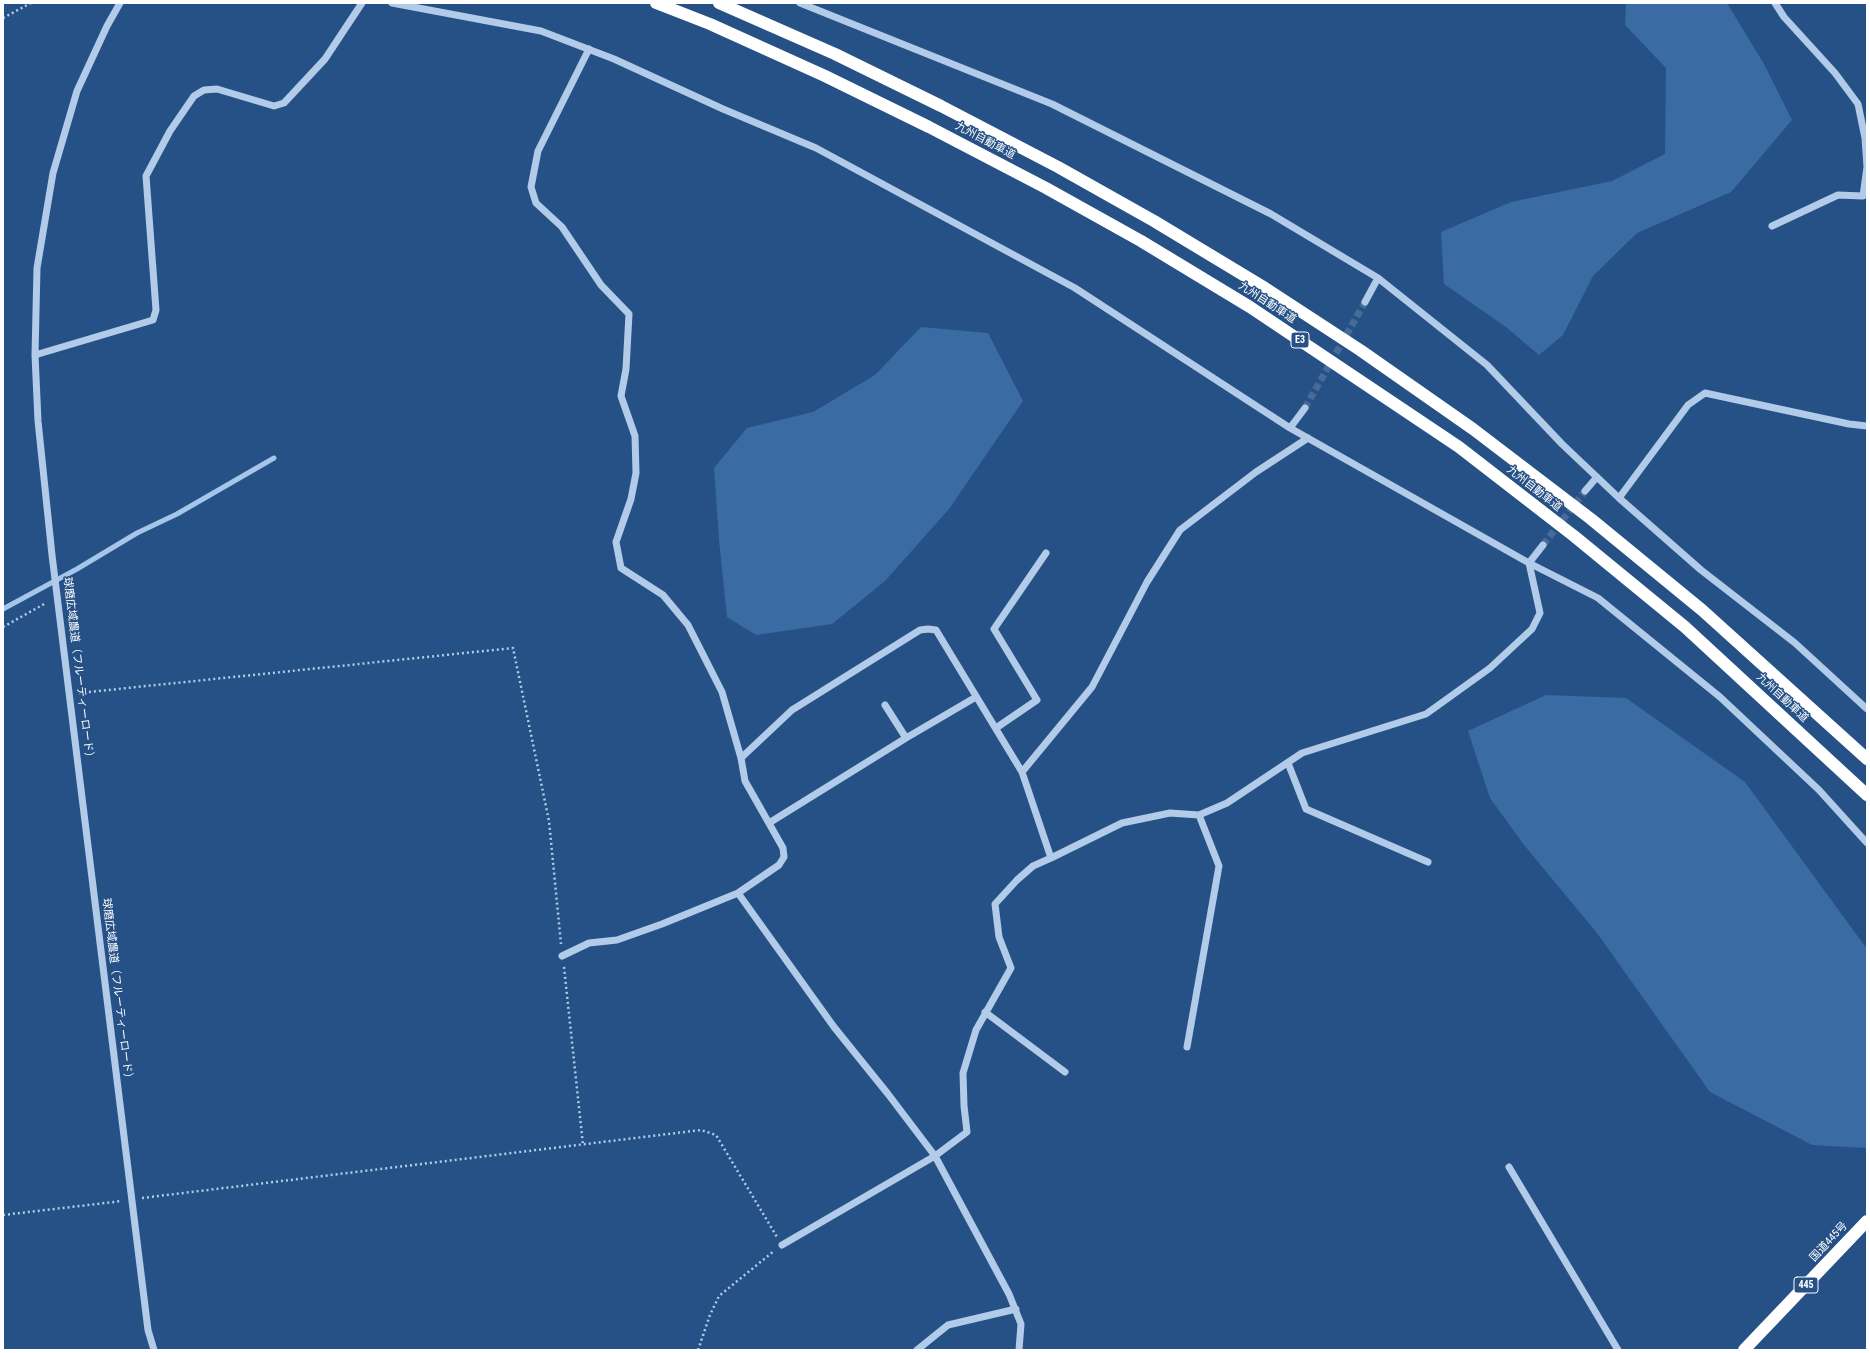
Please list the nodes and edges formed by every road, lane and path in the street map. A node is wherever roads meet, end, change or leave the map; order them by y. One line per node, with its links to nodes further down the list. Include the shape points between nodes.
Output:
1 (31, 3): 9 (path)
2 (120, 3): 15 (street, 球磨広域農道（フルーティーロード）, via 77,91 52,173 37,268)
3 (362, 3): 15 (street, via 325,59 284,103 274,106 217,89 204,90 194,96 170,131 146,176 156,310 153,320)
4 (392, 3): 10 (street, via 541,31)
5 (656, 3): 38 (highway, 九州自動車道 / E3, via 710,24 825,76 929,127 1141,241 1250,307 1459,448 1574,536 1685,627)
6 (719, 3): 35 (highway, 九州自動車道 / E3, via 835,54 1058,167 1265,288 1360,350 1473,429 1591,519 1702,610)
7 (800, 3): 13 (street, via 1052,104 1271,214)
8 (1775, 3): 11 (street, via 1858,104 1866,146)
9 (3, 18)
10 (589, 49): 18 (street, via 816,148 1075,288); 34 (street, via 538,151 531,187 536,203 562,227 601,285 629,314 622,396 635,436 636,473 631,499 616,542 621,568 663,595 688,625 722,692)
11 (1865, 196): 12 (street, via 1838,195)
12 (1772, 226)
13 (1378, 278): 14 (street); 20 (street, via 1487,365)
14 (1365, 302)
15 (35, 355): 26 (street, 球磨広域農道（フルーティーロード）, via 38,421)
16 (1306, 408): 18 (street)
17 (1867, 426): 22 (street, via 1705,393 1688,405)
18 (1290, 428): 19 (street)
19 (1308, 438): 25 (street); 37 (street, via 1256,472 1180,530 1147,582 1092,687)
20 (1597, 477): 21 (street); 22 (street)
21 (1585, 491)
22 (1620, 498): 31 (street, via 1701,570 1795,643)
23 (1543, 545): 25 (street)
24 (1046, 553): 32 (street, via 994,629 1037,700)
25 (1529, 563): 36 (street, via 1540,613 1532,630 1490,668 1426,714 1302,753); 41 (street, via 1598,598 1720,697 1819,790)
26 (58, 597): 27 (path); 28 (street, 球磨広域農道（フルーティーロード）)
27 (3, 627)
28 (70, 693): 45 (path, via 513,648 549,821); 52 (street, 球磨広域農道（フルーティーロード）)
29 (976, 697): 32 (street); 33 (street); 34 (street, via 936,630 920,630 792,710)
30 (885, 705): 33 (street)
31 (1867, 709)
32 (996, 728): 37 (street)
33 (906, 738): 40 (street)
34 (741, 758): 40 (street, via 745,781)
35 (1867, 759)
36 (1288, 763): 39 (street, via 1227,803); 43 (street, via 1306,809)
37 (1022, 772): 42 (street)
38 (1867, 794)
39 (1199, 815): 42 (street, via 1170,813 1122,823); 47 (street, via 1220,866)
40 (769, 823): 44 (street, via 783,848 784,857 779,865)
41 (1867, 843)
42 (1052, 858): 46 (street, via 1033,866 995,904 999,937 1011,968)
43 (1428, 862)
44 (738, 892): 45 (street, via 618,940 589,943); 50 (street, via 834,1027)
45 (562, 956): 49 (path)
46 (985, 1012): 48 (street); 50 (street, via 976,1030 963,1073 967,1132)
47 (1187, 1047)
48 (1065, 1072)
49 (583, 1146): 52 (path); 55 (path, via 701,1130 716,1135)
50 (934, 1156): 55 (street); 56 (street)
51 (1509, 1167): 61 (street)
52 (132, 1199): 53 (path); 57 (street, 球磨広域農道（フルーティーロード）, via 148,1330)
53 (3, 1215)
54 (1867, 1220): 62 (highway, 国道445号 / 445)
55 (782, 1245): 58 (path, via 719,1296)
56 (1016, 1309): 59 (street, via 948,1325); 60 (street, via 1021,1324)
57 (154, 1350)
58 (698, 1350)
59 (917, 1350)
60 (1019, 1350)
61 (1618, 1350)
62 (1744, 1350)

